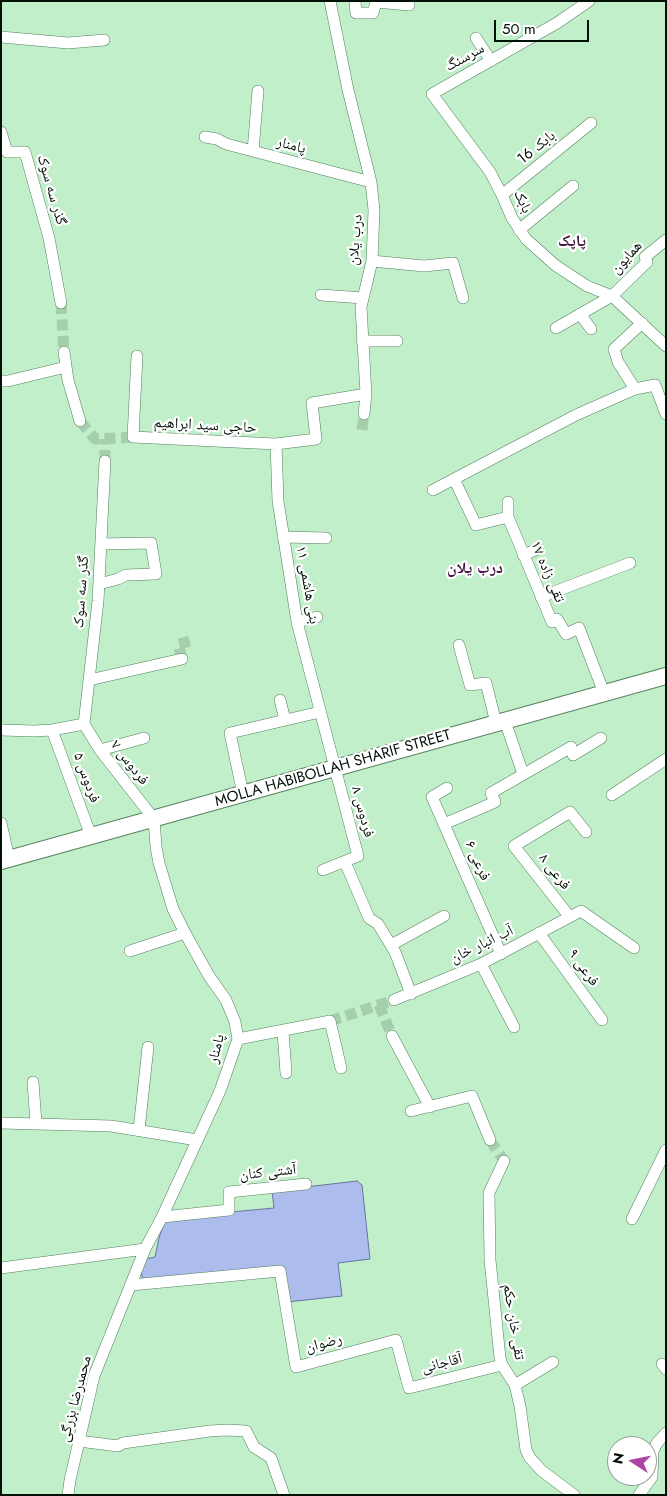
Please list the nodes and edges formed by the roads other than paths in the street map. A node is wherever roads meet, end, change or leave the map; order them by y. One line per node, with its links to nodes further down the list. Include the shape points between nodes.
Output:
1 (330, 1): 15 (street, درب یلان)
2 (589, 1): 8 (street, سرسنگ)
3 (410, 5): 4 (street, via 376,2 373,14)
4 (355, 7)
5 (1, 37): 7 (street, via 68,43)
6 (476, 38): 8 (street)
7 (104, 40)
8 (491, 60): 10 (street, سرسنگ)
9 (258, 91): 14 (street)
10 (432, 94): 17 (street, بابک, via 490,172)
11 (591, 123): 17 (street, بابک 16)
12 (1, 132): 25 (street, گذر سه سوک, via 7,152 25,152)
13 (205, 137): 14 (street, پامنار)
14 (253, 151): 15 (street, پامنار)
15 (371, 182): 20 (street, درب یلان, via 374,210)
16 (573, 186): 18 (street)
17 (502, 195): 18 (street, بابک)
18 (519, 230): 22 (street, بابک, via 555,265 587,286)
19 (666, 240): 22 (street, همایون, via 646,257 647,262)
20 (372, 261): 23 (street, درب یلان); 24 (street, via 424,266 453,263)
21 (321, 295): 23 (street)
22 (612, 296): 26 (street, همایون); 27 (street)
23 (363, 298): 30 (street, درب یلان)
24 (463, 298)
25 (61, 303)
26 (580, 314): 28 (street, همایون); 29 (street)
27 (642, 323): 32 (street); 37 (street, via 614,349 618,362)
28 (556, 328)
29 (591, 329)
30 (362, 341): 31 (street); 38 (street, درب یلان)
31 (397, 341)
32 (665, 343)
33 (64, 352): 35 (street)
34 (137, 356): 42 (street, حاجی سید ابراهیم, via 133,437)
35 (66, 367): 36 (street); 41 (street)
36 (1, 381)
37 (635, 389): 39 (street, via 655,385); 44 (street, via 576,415)
38 (366, 394): 40 (street, درب یلان); 42 (street, via 312,403 316,439)
39 (665, 409)
40 (364, 414)
41 (80, 421)
42 (276, 444): 48 (street, بنی هاشمی ۱۱)
43 (105, 461): 50 (street, گذر سه سوک)
44 (454, 479): 45 (street); 47 (street, via 476,525)
45 (433, 490)
46 (508, 502): 47 (street)
47 (508, 517): 52 (street, تقی زاده ۱۷)
48 (283, 537): 49 (street); 57 (street, بنی هاشمی ۱۱)
49 (326, 538)
50 (101, 544): 54 (street, گذر سه سوک); 54 (street, via 152,543 156,574 126,575)
51 (538, 549): 52 (street)
52 (523, 555): 55 (street, تقی زاده ۱۷)
53 (630, 563): 55 (street)
54 (99, 584): 61 (street, گذر سه سوک)
55 (541, 597): 62 (street, تقی زاده ۱۷, via 552,622 557,619 566,634 579,628)
56 (317, 617): 57 (street)
57 (297, 622): 64 (street, بنی هاشمی ۱۱)
58 (459, 645): 66 (street, via 470,685 486,683)
59 (182, 659): 61 (street)
60 (666, 676): 62 (main road, MOLLA HABIBOLLAH SHARIF STREET)
61 (88, 680): 67 (street, گذر سه سوک)
62 (604, 693): 66 (main road, MOLLA HABIBOLLAH SHARIF STREET)
63 (280, 700): 65 (street)
64 (320, 712): 65 (street); 74 (street, بنی هاشمی ۱۱)
65 (285, 720): 77 (street, via 230,733)
66 (501, 722): 74 (main road, MOLLA HABIBOLLAH SHARIF STREET); 75 (street)
67 (84, 724): 69 (street); 72 (street, فردوس ۷)
68 (1, 730): 69 (street)
69 (52, 730): 83 (street, فردوس ۵)
70 (144, 738): 72 (street)
71 (602, 738): 75 (street, via 573,756 572,747)
72 (100, 750): 79 (street, فردوس ۷)
73 (666, 759): 78 (street)
74 (334, 768): 77 (main road, MOLLA HABIBOLLAH SHARIF STREET); 85 (street, فردوس ۸, via 358,856)
75 (523, 774): 81 (street, via 491,793 495,802)
76 (447, 788): 81 (street, فرعی ۶, via 432,797)
77 (243, 794): 79 (main road, MOLLA HABIBOLLAH SHARIF STREET)
78 (612, 794)
79 (154, 819): 83 (main road, MOLLA HABIBOLLAH SHARIF STREET); 89 (street, پامنار, via 156,847 167,894)
80 (1, 823): 84 (street)
81 (444, 824): 94 (street, فرعی ۶)
82 (586, 832): 88 (street, فرعی ۸, via 570,812 514,846)
83 (91, 836): 84 (main road, MOLLA HABIBOLLAH SHARIF STREET)
84 (5, 860)
85 (345, 862): 86 (street); 91 (street, via 370,918 378,924)
86 (323, 870)
87 (444, 916): 91 (street)
88 (569, 916): 90 (street, آب انبار خان); 92 (street, آب انبار خان, via 581,911)
89 (184, 933): 93 (street); 102 (street, پامنار, via 226,1000)
90 (539, 933): 94 (street, آب انبار خان); 98 (street, فرعی ۹)
91 (391, 945): 96 (street)
92 (634, 948)
93 (130, 951)
94 (501, 954): 95 (street, آب انبار خان)
95 (481, 964): 96 (street, آب انبار خان); 99 (street)
96 (411, 994): 97 (street, آب انبار خان)
97 (394, 1000)
98 (602, 1020)
99 (514, 1027)
100 (283, 1031): 102 (street); 104 (street, via 330,1021); 105 (street)
101 (392, 1036): 107 (street)
102 (238, 1038): 112 (street, پامنار, via 220,1091)
103 (148, 1047): 111 (street)
104 (341, 1068)
105 (286, 1073)
106 (33, 1082): 110 (street)
107 (430, 1107): 108 (street); 113 (street, via 472,1096)
108 (410, 1112)
109 (1, 1123): 110 (street)
110 (36, 1123): 111 (street)
111 (139, 1130): 112 (street)
112 (197, 1140): 117 (street, پامنار)
113 (490, 1140)
114 (666, 1150): 118 (street)
115 (504, 1161): 125 (street, تقی خان حکم, via 489,1193 490,1260)
116 (306, 1184): 117 (street, آشتی کنان, via 229,1192 229,1210)
117 (162, 1217): 119 (street, پامنار)
118 (632, 1219)
119 (145, 1249): 120 (street); 121 (street, پامنار)
120 (1, 1268)
121 (131, 1285): 122 (street, رضوان, via 280,1271 296,1367); 128 (street, محمدرضا بزرگی, via 94,1376)
122 (396, 1341): 123 (street); 125 (street, آقاجانی, via 409,1388)
123 (409, 1341)
124 (553, 1362): 126 (street)
125 (502, 1365): 126 (street, تقی خان حکم)
126 (515, 1385): 131 (street, تقی خان حکم, via 530,1458)
127 (666, 1433): 132 (street, via 653,1451 652,1477)
128 (79, 1441): 129 (street, محمدرضا بزرگی); 130 (street, via 118,1446 210,1431 246,1431 254,1447 271,1458)
129 (68, 1495)
130 (284, 1495)
131 (574, 1495)
132 (639, 1495)

